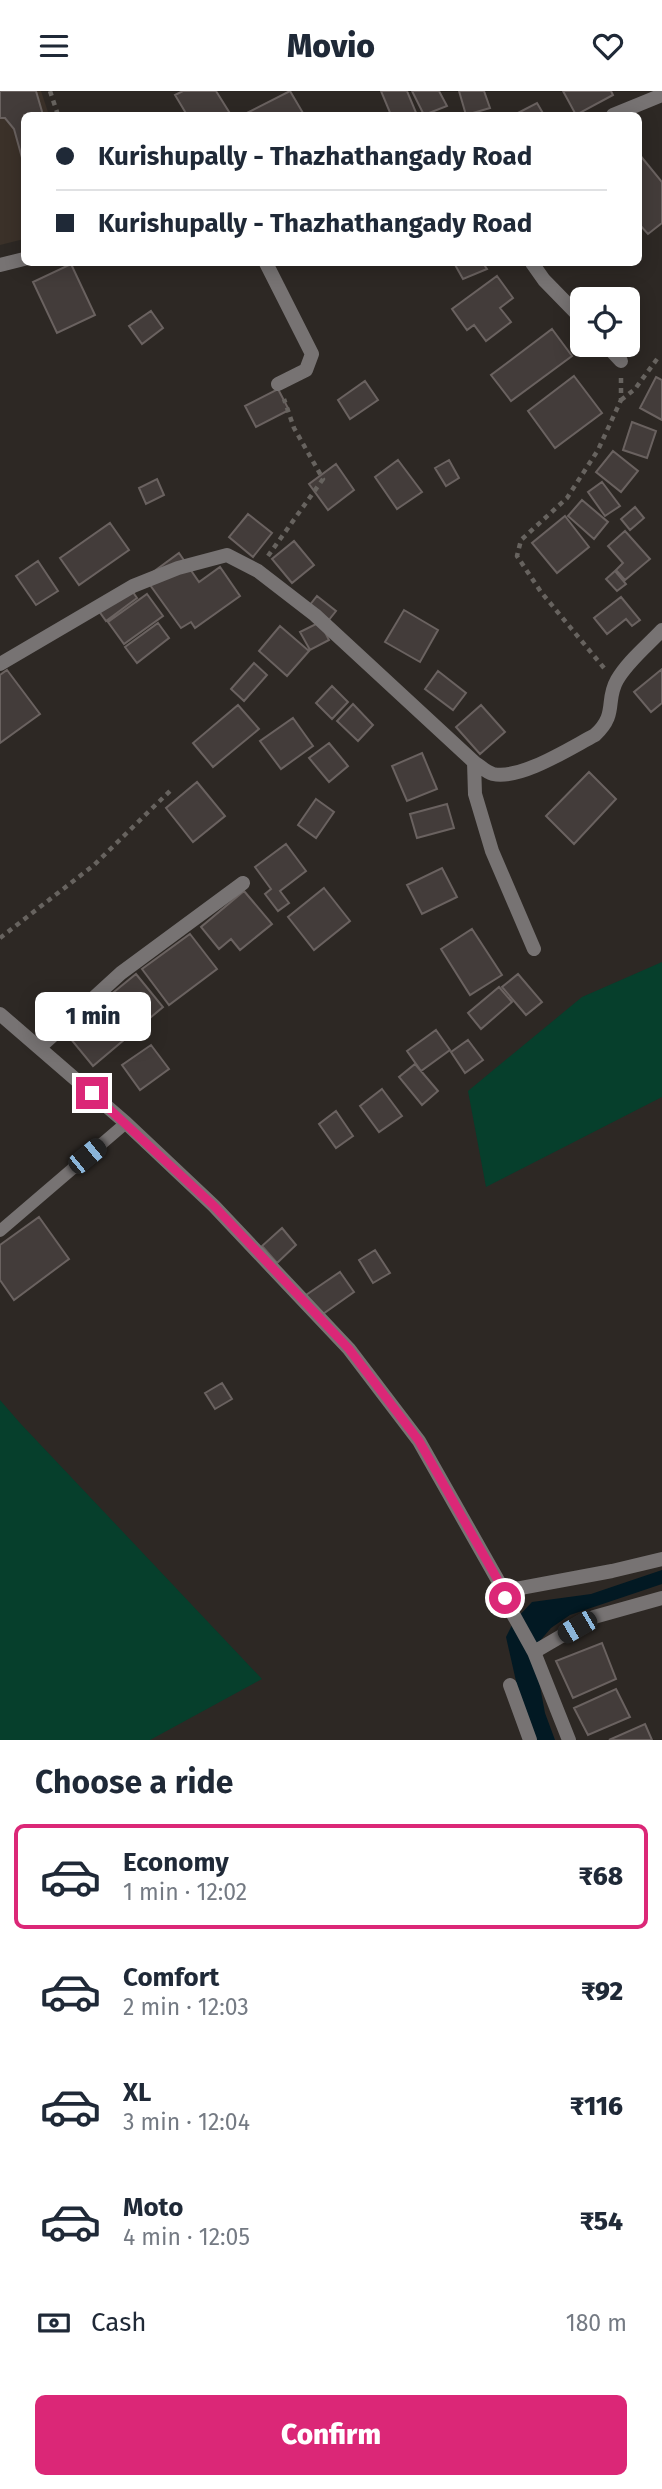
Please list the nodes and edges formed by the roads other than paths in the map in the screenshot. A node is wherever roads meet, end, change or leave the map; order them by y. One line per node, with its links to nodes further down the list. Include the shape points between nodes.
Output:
1 (662, 95): 2 (street)
2 (620, 112)
3 (21, 260): 4 (street)
4 (0, 265)
5 (268, 266): 10 (street, via 312,354 306,370)
6 (534, 266): 7 (street)
7 (570, 307)
8 (617, 357): 9 (street)
9 (621, 362)
10 (278, 384)
11 (662, 630): 13 (street, via 616,682 610,715 595,735 526,769 503,775)
12 (0, 664): 13 (street, via 133,586 227,555 258,571 315,615)
13 (474, 762): 15 (street, via 475,793 492,851)
14 (243, 883): 17 (street, via 121,973)
15 (534, 949)
16 (0, 1014): 17 (street)
17 (40, 1047): 18 (street)
18 (126, 1123): 19 (lane); 21 (street, via 214,1206 349,1349 419,1441)
19 (0, 1231)
20 (662, 1559): 21 (street)
21 (504, 1591): 23 (street)
22 (662, 1598): 23 (street, via 594,1617)
23 (531, 1646): 26 (street)
24 (510, 1685): 25 (street)
25 (530, 1740)
26 (569, 1740)

